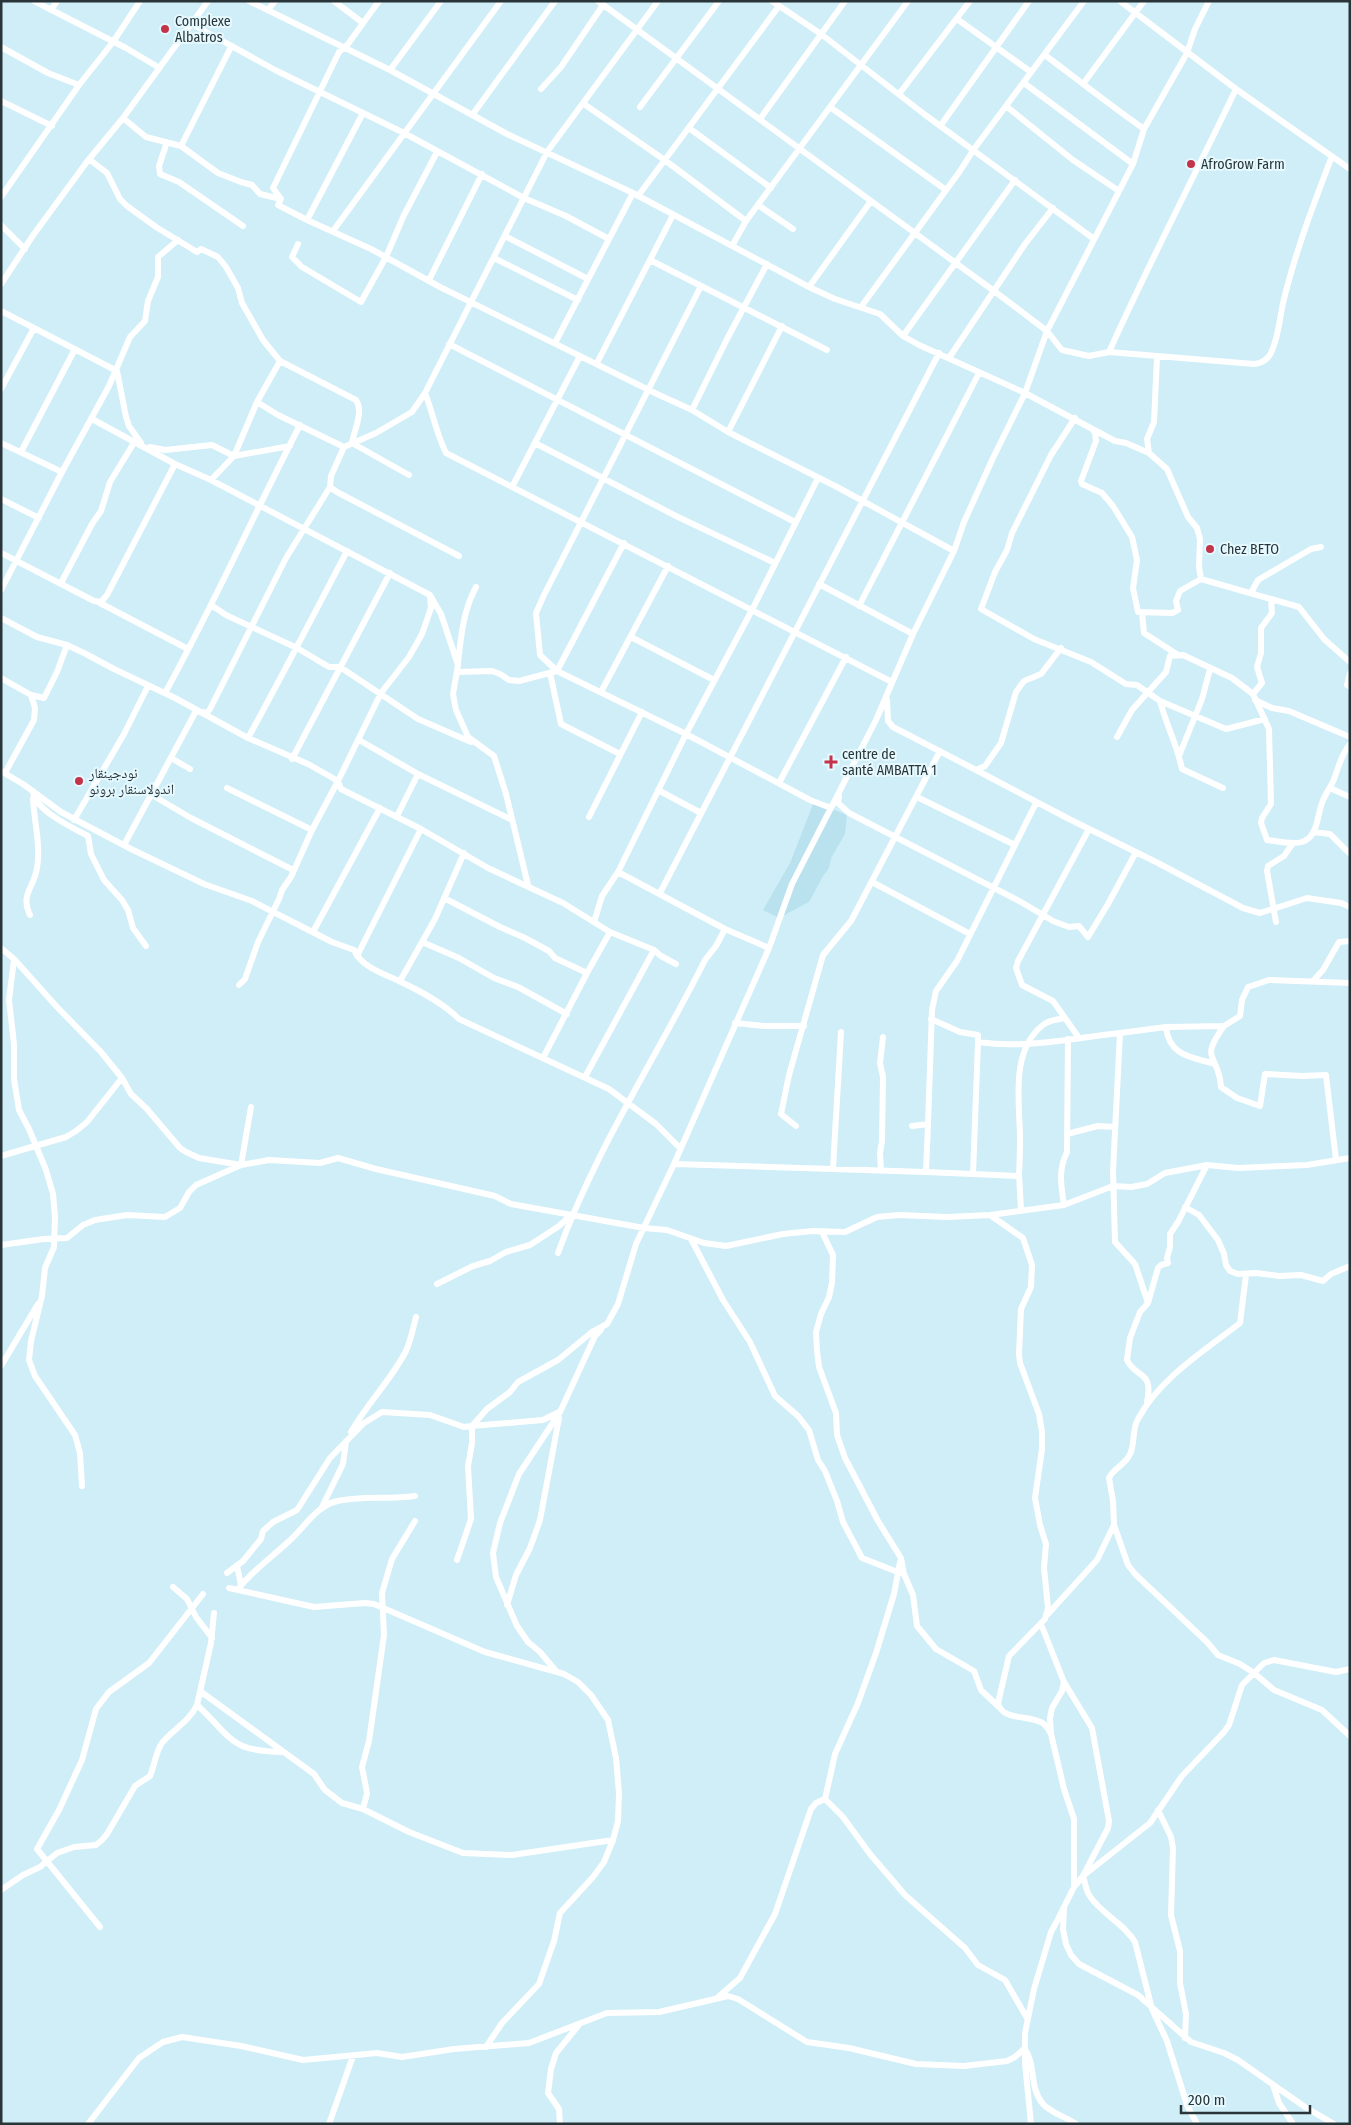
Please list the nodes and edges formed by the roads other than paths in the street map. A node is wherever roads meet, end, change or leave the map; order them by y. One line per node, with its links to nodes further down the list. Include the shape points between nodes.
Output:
1 (34, 1): 25 (street)
2 (58, 1): 25 (street)
3 (140, 1): 33 (street)
4 (208, 1): 30 (street)
5 (249, 1): 26 (street)
6 (275, 1): 26 (street)
7 (334, 1): 29 (street)
8 (379, 1): 29 (street)
9 (441, 1): 43 (street)
10 (501, 1): 52 (street)
11 (555, 1): 60 (street)
12 (658, 1): 31 (street)
13 (719, 1): 40 (street)
14 (772, 1): 24 (street)
15 (845, 1): 32 (street)
16 (908, 1): 41 (street)
17 (970, 1): 28 (street)
18 (1029, 1): 37 (street)
19 (1084, 1): 39 (street)
20 (1120, 1): 27 (street)
21 (1144, 1): 27 (street)
22 (1208, 1): 38 (street)
23 (600, 3): 31 (street); 48 (street, via 560,67)
24 (778, 6): 32 (street); 49 (street)
25 (51, 10): 33 (street)
26 (268, 10): 36 (street)
27 (1135, 13): 38 (street); 46 (street)
28 (957, 19): 37 (street); 53 (street)
29 (363, 23): 36 (street)
30 (192, 24): 35 (street); 42 (street)
31 (637, 31): 40 (street); 55 (street)
32 (821, 34): 41 (street); 62 (street)
33 (113, 42): 42 (street); 47 (street)
34 (1, 47): 47 (street, via 48,73)
35 (232, 47): 51 (street); 69 (street)
36 (344, 47): 43 (street); 51 (street)
37 (996, 47): 44 (street); 63 (street)
38 (1187, 53): 50 (street); 66 (street)
39 (1045, 55): 44 (street); 46 (street)
40 (677, 58): 49 (street); 58 (street)
41 (860, 66): 53 (street); 57 (street)
42 (158, 68): 61 (street)
43 (390, 70): 52 (street)
44 (1031, 72): 45 (street)
45 (1024, 82): 56 (street); 77 (street)
46 (1083, 84): 66 (street)
47 (79, 85): 64 (street)
48 (541, 89)
49 (718, 89): 62 (street); 65 (street)
50 (1236, 89): 74 (street); 130 (street)
51 (319, 91): 59 (street); 87 (street, via 273,188)
52 (432, 93): 60 (street); 67 (street)
53 (899, 94): 63 (street)
54 (1, 102): 64 (street)
55 (584, 104): 73 (street); 76 (street)
56 (1006, 106): 71 (street); 83 (street, via 1073,160)
57 (830, 107): 70 (street); 82 (street)
58 (640, 108)
59 (363, 113): 67 (street); 92 (street)
60 (472, 114): 73 (street)
61 (122, 118): 68 (street, via 146,137); 75 (street)
62 (760, 119): 70 (street)
63 (941, 125): 71 (street)
64 (52, 126): 85 (street)
65 (690, 128): 76 (street); 81 (street)
66 (1144, 129): 77 (street)
67 (404, 133): 72 (street); 97 (street)
68 (167, 142): 69 (street); 95 (street, via 159,166 160,174 179,182)
69 (181, 146): 87 (street, via 218,173 252,184 260,194)
70 (800, 149): 81 (street); 88 (street)
71 (974, 149): 80 (street); 82 (street)
72 (437, 152): 79 (street); 106 (street, via 407,208)
73 (547, 152): 84 (street); 86 (street)
74 (1332, 156): 78 (street); 134 (street, via 1305,228 1268,358 1254,364)
75 (90, 159): 102 (street, via 107,173 127,206); 105 (street)
76 (666, 161): 84 (street); 93 (street)
77 (1133, 164): 83 (street)
78 (1350, 169)
79 (482, 174): 86 (street); 112 (street)
80 (1015, 180): 90 (street); 109 (street)
81 (771, 188): 89 (street)
82 (946, 190): 98 (street)
83 (1119, 191): 101 (street)
84 (636, 195): 91 (street); 100 (street)
85 (1, 197)
86 (524, 198): 99 (street); 100 (street)
87 (281, 199): 92 (street, via 278,205)
88 (870, 201): 98 (street); 115 (street)
89 (758, 205): 93 (street); 96 (street)
90 (1053, 208): 101 (street); 116 (street)
91 (674, 215): 104 (street); 108 (street)
92 (307, 220): 97 (street)
93 (746, 221): 104 (street)
94 (1, 225): 105 (street)
95 (243, 226)
96 (793, 230)
97 (333, 231): 106 (street)
98 (916, 232): 109 (street); 120 (street)
99 (505, 236): 107 (street); 111 (street)
100 (609, 238): 111 (street)
101 (1094, 239): 124 (street)
102 (178, 240): 135 (street, via 197,252 201,249 218,257 264,340); 137 (street, via 158,257 158,277 148,301 146,318 130,337)
103 (298, 244): 106 (street, via 292,257 302,267 361,302)
104 (732, 246): 110 (street)
105 (26, 249): 113 (street)
106 (386, 257): 112 (street)
107 (494, 258): 117 (street); 118 (street)
108 (650, 260): 114 (street); 136 (street)
109 (956, 263): 116 (street); 125 (street)
110 (766, 264): 115 (street); 119 (street)
111 (588, 279): 117 (street)
112 (429, 280): 118 (street)
113 (1, 284)
114 (701, 286): 119 (street); 140 (street)
115 (809, 287): 120 (street, via 835,300)
116 (994, 291): 124 (street); 133 (street)
117 (578, 300): 126 (street)
118 (471, 301): 126 (street); 127 (street)
119 (744, 306): 122 (street); 145 (street)
120 (861, 307): 125 (street, via 880,314)
121 (1, 311): 123 (street)
122 (782, 326): 129 (street); 150 (street)
123 (34, 328): 128 (street); 139 (street)
124 (1047, 331): 130 (street, via 1062,350 1089,356); 142 (street)
125 (903, 336): 131 (street)
126 (555, 343): 132 (street)
127 (449, 344): 141 (street); 143 (street)
128 (75, 348): 137 (street); 159 (street)
129 (827, 350)
130 (1109, 352): 134 (street)
131 (939, 353): 133 (street); 171 (street)
132 (580, 356): 136 (street); 143 (street)
133 (949, 358): 138 (street)
134 (1157, 358): 160 (street, via 1154,422 1147,438)
135 (280, 361): 144 (street); 154 (street, via 356,400 360,406)
136 (597, 364): 140 (street)
137 (117, 370): 147 (street); 156 (street, via 129,426)
138 (979, 373): 142 (street); 174 (street)
139 (1, 389)
140 (647, 389): 145 (street); 151 (street)
141 (425, 393): 154 (street, via 412,412); 169 (street, via 446,452)
142 (1025, 393): 146 (street); 181 (street, via 964,522)
143 (558, 401): 151 (street); 155 (street)
144 (257, 402): 148 (street); 161 (street)
145 (692, 410): 150 (street)
146 (1075, 418): 149 (street); 208 (street, via 1051,455 1012,533 981,609 1034,639)
147 (92, 419): 152 (street); 163 (street)
148 (300, 425): 157 (street); 158 (street)
149 (1092, 429): 160 (street); 200 (street, via 1096,433 1096,441 1081,481 1102,494 1113,506 1132,537 1137,560 1133,588 1138,612)
150 (728, 432): 166 (street)
151 (626, 433): 165 (street); 176 (street)
152 (135, 441): 156 (street); 189 (street, via 110,482 101,511)
153 (1, 443): 159 (street)
154 (352, 443): 158 (street); 164 (street)
155 (535, 443): 165 (street); 169 (street)
156 (143, 446): 161 (street, via 165,450 212,445); 162 (street)
157 (290, 446): 161 (street); 172 (street)
158 (344, 447): 168 (street, via 331,476)
159 (21, 452): 163 (street)
160 (1149, 453): 188 (street, via 1167,469 1188,517 1197,528)
161 (234, 456): 167 (street)
162 (175, 464): 167 (street); 196 (street, via 108,595)
163 (62, 472): 173 (street)
164 (409, 475)
165 (604, 478): 175 (street); 185 (street)
166 (818, 478): 171 (street); 176 (street)
167 (211, 480): 172 (street)
168 (330, 487): 177 (street); 183 (street)
169 (512, 487): 175 (street)
170 (1, 499): 173 (street)
171 (862, 500): 174 (street); 190 (street)
172 (259, 505): 177 (street); 197 (street)
173 (39, 518): 184 (street)
174 (902, 521): 181 (street); 198 (street)
175 (580, 522): 178 (street); 216 (street, via 536,612 540,655)
176 (796, 522): 185 (street)
177 (304, 528): 180 (street); 202 (street)
178 (624, 542): 186 (street); 216 (street)
179 (1321, 547): 193 (street, via 1311,549 1258,580)
180 (347, 551): 187 (street); 207 (street)
181 (954, 551): 204 (street)
182 (1, 553): 184 (street)
183 (459, 556)
184 (17, 561): 189 (street); 192 (street)
185 (775, 563): 199 (street)
186 (668, 566): 199 (street); 205 (street)
187 (390, 573): 194 (street); 213 (street)
188 (1201, 580): 193 (street); 200 (street, via 1180,591 1176,601 1178,610 1172,613)
189 (61, 583): 196 (street)
190 (819, 584): 198 (street); 203 (street)
191 (476, 587): 214 (street, via 464,620)
192 (1, 590)
193 (1251, 593): 195 (street)
194 (430, 595): 214 (street, via 441,614); 226 (street, via 428,620 409,658)
195 (1271, 598): 212 (street, via 1299,608 1324,639); 229 (street, via 1272,613 1261,628 1261,653 1257,667 1262,683)
196 (98, 602): 209 (street)
197 (211, 605): 202 (street); 209 (street)
198 (859, 606): 204 (street)
199 (753, 608): 203 (street); 219 (street)
200 (1142, 612): 210 (street, via 1144,633)
201 (1, 618): 206 (street, via 37,637)
202 (251, 627): 207 (street); 231 (street, via 210,709 207,713)
203 (795, 631): 211 (street); 245 (street)
204 (913, 634): 220 (street)
205 (631, 637): 219 (street); 223 (street)
206 (67, 644): 221 (street); 227 (street, via 44,698)
207 (297, 648): 213 (street, via 329,667); 238 (street)
208 (1061, 648): 224 (street); 249 (street, via 1041,674 1024,681 1016,692 1000,743 986,766)
209 (188, 649): 225 (street)
210 (1179, 655): 215 (street); 224 (street, via 1170,656 1166,672)
211 (846, 657): 220 (street); 253 (street)
212 (1350, 662)
213 (340, 668): 226 (street); 247 (street)
214 (457, 669): 216 (street, via 492,671 509,680 519,681); 241 (street, via 453,694 456,710 468,736)
215 (1210, 669): 229 (street, via 1232,678); 233 (street)
216 (554, 672): 223 (street); 243 (street, via 561,724)
217 (1350, 673): 222 (street, via 1347,686)
218 (1, 678): 227 (street)
219 (714, 680): 235 (street)
220 (892, 682): 228 (street)
221 (148, 686): 225 (street); 269 (street)
222 (1350, 686)
223 (601, 692): 232 (street)
224 (1147, 692): 230 (street); 236 (street)
225 (165, 693): 231 (street)
226 (381, 693): 239 (street); 241 (street, via 418,719)
227 (31, 695): 250 (street, via 34,720)
228 (886, 696): 242 (street, via 888,722); 258 (street)
229 (1254, 697): 234 (street); 237 (street, via 1272,708 1289,711)
230 (1160, 701): 233 (street); 244 (street)
231 (196, 711): 238 (street); 246 (street)
232 (642, 712): 235 (street); 243 (street)
233 (1195, 716): 234 (street, via 1226,729); 244 (street)
234 (1265, 719): 277 (street, via 1269,729 1271,804 1260,823 1267,840)
235 (686, 734): 245 (street); 257 (street)
236 (1117, 737)
237 (1350, 737)
238 (248, 738): 247 (street)
239 (359, 740): 251 (street); 252 (street)
240 (1350, 744): 256 (street, via 1338,764)
241 (484, 748): 270 (street, via 494,756)
242 (940, 751): 249 (street); 261 (street)
243 (620, 754): 268 (street)
244 (1180, 756): 255 (street, via 1182,769)
245 (730, 757): 253 (street); 266 (street)
246 (171, 758): 248 (street); 260 (street)
247 (292, 759): 252 (street)
248 (190, 769)
249 (976, 770): 263 (street)
250 (3, 772): 259 (street)
251 (418, 774): 267 (street); 270 (street)
252 (338, 781): 264 (street, via 341,789); 274 (street)
253 (779, 783): 265 (street)
254 (227, 788): 274 (street)
255 (1223, 788)
256 (1330, 788): 262 (street); 275 (street)
257 (658, 790): 266 (street); 284 (street)
258 (841, 790): 265 (street); 276 (street, via 838,803 844,809)
259 (33, 794): 269 (street); 271 (street, via 50,813); 294 (street, via 38,854 36,873 26,898)
260 (152, 795): 278 (street); 283 (street)
261 (918, 797): 276 (street); 279 (street)
262 (1350, 797)
263 (1036, 803): 273 (street); 279 (street)
264 (380, 808): 267 (street); 298 (street)
265 (831, 808): 305 (street, via 792,884)
266 (701, 813): 288 (street)
267 (396, 816): 272 (street)
268 (588, 817)
269 (75, 818): 271 (street); 278 (street)
270 (512, 820): 286 (street)
271 (72, 826): 303 (street, via 88,836 91,854 104,880 122,900 133,928)
272 (422, 829): 281 (street); 307 (street)
273 (1089, 829): 280 (street); 293 (street)
274 (312, 830): 283 (street)
275 (1313, 832): 277 (street, via 1303,842); 282 (street, via 1330,834)
276 (896, 838): 285 (street); 287 (street)
277 (1293, 843): 291 (street, via 1284,856 1268,866)
278 (124, 845): 292 (street, via 204,884 252,901)
279 (1015, 845): 287 (street)
280 (1136, 852): 291 (street, via 1243,908 1260,912); 293 (street, via 1088,937 1079,926 1070,927)
281 (464, 853): 286 (street); 289 (street)
282 (1350, 854)
283 (293, 870): 292 (street)
284 (618, 872): 288 (street); 295 (street, via 602,896)
285 (872, 882): 300 (street); 319 (street, via 851,921 823,955)
286 (528, 886): 295 (street)
287 (993, 888): 293 (street); 300 (street)
288 (660, 893): 297 (street)
289 (444, 898): 302 (street); 310 (street)
290 (1350, 907): 291 (street, via 1307,898)
291 (1273, 908): 296 (street)
292 (272, 912): 298 (street); 314 (street, via 245,979)
293 (1043, 914): 316 (street, via 1018,960 1018,978 1022,985 1054,1001)
294 (30, 915)
295 (594, 922): 299 (street)
296 (1276, 922)
297 (725, 929): 305 (street); 333 (street)
298 (313, 932): 307 (street, via 354,950)
299 (610, 932): 306 (street); 310 (street)
300 (970, 934): 317 (street, via 957,961 936,991)
301 (1350, 941): 312 (street, via 1339,942)
302 (422, 942): 311 (street); 315 (street)
303 (146, 946)
304 (1, 948): 308 (street)
305 (769, 948): 318 (street)
306 (654, 950): 309 (street); 331 (street)
307 (357, 956): 311 (street, via 381,974)
308 (14, 959): 332 (street); 340 (street, via 9,1000 14,1079 19,1110)
309 (676, 964)
310 (587, 973): 315 (street)
311 (400, 981): 329 (street, via 449,1009 459,1019)
312 (1313, 981): 313 (street); 320 (street, via 1269,980 1248,987 1243,994 1240,1016)
313 (1350, 983)
314 (239, 985)
315 (567, 1014): 329 (street)
316 (1065, 1018): 325 (street); 328 (street, via 1044,1024)
317 (931, 1019): 327 (street, via 960,1032 978,1034); 335 (street)
318 (735, 1023): 319 (street); 341 (street)
319 (804, 1026): 336 (street, via 789,1075 782,1114)
320 (1224, 1026): 321 (street); 330 (street, via 1210,1051)
321 (1166, 1027): 323 (street); 330 (street, via 1169,1043 1176,1051)
322 (841, 1032): 348 (street)
323 (1120, 1033): 325 (street); 338 (street)
324 (883, 1037): 349 (street, via 880,1063 883,1077)
325 (1079, 1038): 326 (street)
326 (1068, 1039): 328 (street); 339 (street)
327 (978, 1042): 328 (street); 351 (street)
328 (1028, 1045): 352 (street, via 1019,1075)
329 (543, 1058): 331 (street)
330 (1215, 1064): 344 (street, via 1221,1087 1237,1098 1260,1106 1265,1074 1326,1074)
331 (584, 1077): 333 (street)
332 (122, 1078): 340 (street, via 76,1131); 346 (street, via 131,1094 180,1148 199,1158)
333 (628, 1102): 341 (street); 357 (street)
334 (251, 1107): 346 (street)
335 (928, 1124): 337 (street); 350 (street)
336 (796, 1126)
337 (912, 1126)
338 (1115, 1127): 339 (street, via 1098,1126); 353 (street)
339 (1067, 1134): 354 (street, via 1067,1152 1060,1178)
340 (36, 1145): 342 (street); 361 (street, via 53,1194)
341 (680, 1148): 345 (street)
342 (1, 1156)
343 (1350, 1158): 344 (street)
344 (1336, 1160): 347 (street, via 1307,1165 1238,1168)
345 (674, 1164): 348 (street); 359 (street)
346 (240, 1165): 357 (street, via 269,1160 320,1163 338,1158 496,1196 511,1204); 361 (street, via 196,1185 180,1208 166,1218 127,1215 95,1220 67,1238)
347 (1207, 1165): 353 (street, via 1165,1173 1139,1186); 355 (street)
348 (833, 1168): 349 (street)
349 (881, 1170): 350 (street)
350 (926, 1172): 351 (street)
351 (973, 1174): 352 (street)
352 (1019, 1174): 356 (street)
353 (1113, 1186): 354 (street); 369 (street, via 1116,1242 1135,1264)
354 (1064, 1205): 356 (street)
355 (1186, 1207): 366 (street, via 1199,1216 1218,1240 1230,1271); 369 (street, via 1170,1234 1168,1263 1158,1268)
356 (1021, 1210): 358 (street)
357 (572, 1214): 359 (street); 364 (street); 367 (street, via 530,1245 506,1252)
358 (990, 1215): 360 (street, via 877,1217 845,1232); 394 (street, via 1023,1238 1032,1266 1031,1287 1021,1309 1019,1354 1042,1432 1035,1498 1046,1544)
359 (644, 1228): 362 (street, via 667,1230); 371 (street, via 618,1304)
360 (822, 1232): 362 (street, via 783,1234 726,1246); 385 (street, via 833,1255 829,1297 816,1332 820,1367 836,1413 837,1435 845,1458 901,1558)
361 (55, 1239): 363 (street); 368 (street, via 45,1268)
362 (691, 1239): 385 (street, via 750,1342 775,1396 809,1430 818,1460 858,1553 862,1558)
363 (1, 1245)
364 (558, 1253)
365 (1350, 1266): 366 (street, via 1323,1281 1301,1276)
366 (1246, 1275): 373 (street, via 1240,1323 1206,1346)
367 (437, 1284)
368 (42, 1296): 372 (street); 377 (street, via 29,1360 35,1376 74,1435 80,1453)
369 (1148, 1303): 373 (street, via 1140,1312 1126,1357 1148,1384)
370 (416, 1317): 376 (street, via 407,1349)
371 (607, 1324): 374 (street, via 595,1336); 375 (street, via 558,1360 518,1382 486,1409)
372 (1, 1366)
373 (1147, 1403): 381 (street, via 1134,1428 1129,1457 1109,1478 1114,1501)
374 (560, 1412): 375 (street, via 543,1420); 390 (street, via 540,1520); 390 (street, via 519,1474 500,1522 492,1553 496,1577)
375 (472, 1426): 376 (street, via 464,1427 430,1415 382,1412 364,1423); 382 (street, via 468,1466 471,1518)
376 (345, 1442): 379 (street, via 343,1464); 383 (street, via 330,1458 297,1510 263,1531 244,1562)
377 (82, 1486)
378 (415, 1496): 379 (street, via 345,1500)
379 (321, 1509): 387 (street)
380 (415, 1521): 391 (street, via 389,1568 382,1593)
381 (1114, 1525): 394 (street, via 1097,1560); 399 (street, via 1128,1565 1135,1574 1218,1655)
382 (457, 1560)
383 (237, 1566): 384 (street); 387 (street)
384 (227, 1573)
385 (901, 1573): 403 (street, via 912,1595 917,1626 941,1654 974,1671 981,1690); 407 (street, via 858,1703 835,1754)
386 (173, 1587): 392 (street, via 187,1598)
387 (239, 1587): 388 (street); 391 (street, via 314,1607 364,1603)
388 (229, 1588)
389 (203, 1594): 392 (street)
390 (507, 1605): 398 (street, via 528,1642)
391 (382, 1608): 398 (street, via 485,1652); 408 (street, via 384,1635 369,1741 362,1767 367,1793)
392 (192, 1610): 396 (street); 411 (street, via 149,1663 109,1692 96,1709 82,1760 37,1849)
393 (214, 1613): 396 (street)
394 (1047, 1616): 395 (street)
395 (1041, 1624): 400 (street); 403 (street, via 1009,1656)
396 (212, 1638): 401 (street)
397 (1350, 1669): 399 (street, via 1336,1672 1274,1660 1264,1663)
398 (556, 1672): 410 (street, via 578,1682 608,1720 619,1793 618,1821)
399 (1254, 1672): 405 (street, via 1274,1690 1322,1710); 409 (street, via 1242,1685 1229,1725 1182,1776)
400 (1064, 1682): 404 (street, via 1051,1713); 412 (street, via 1092,1728 1109,1821)
401 (200, 1691): 402 (street); 406 (street)
402 (197, 1705): 406 (street, via 219,1730 239,1746); 411 (street, via 190,1717 163,1743 154,1758 150,1776 135,1786 102,1840 96,1845 65,1850)
403 (998, 1707): 404 (street, via 1009,1714 1043,1723)
404 (1051, 1734): 413 (street, via 1074,1819)
405 (1350, 1736)
406 (284, 1752): 408 (street, via 314,1774 325,1790 342,1803)
407 (825, 1799): 417 (street, via 811,1809 780,1902 761,1940 740,1978); 419 (street, via 844,1817 879,1866 905,1894 965,1948 978,1966 1005,1980)
408 (363, 1809): 410 (street, via 409,1832 463,1853 512,1855)
409 (1158, 1810): 412 (street, via 1150,1824); 421 (street, via 1173,1848 1172,1915 1180,1951)
410 (613, 1840): 422 (street, via 604,1862 560,1913 554,1941 535,1990 502,2023)
411 (47, 1861): 414 (street); 416 (street)
412 (1083, 1876): 413 (street); 418 (street, via 1090,1896 1132,1937)
413 (1074, 1887): 415 (street)
414 (1, 1890)
415 (1064, 1908): 418 (street, via 1066,1944 1071,1955 1091,1972 1138,1995); 419 (street, via 1051,1932)
416 (100, 1927)
417 (718, 1997): 420 (street, via 659,2012 607,2013); 423 (street, via 738,1999 807,2042 916,2064 964,2066 1007,2061)
418 (1152, 2009): 421 (street); 431 (street)
419 (1027, 2018): 423 (street)
420 (578, 2025): 422 (street, via 537,2042); 428 (street, via 558,2048 551,2069 548,2093 559,2109)
421 (1185, 2038): 425 (street, via 1238,2060)
422 (486, 2047): 424 (street, via 402,2057 377,2052)
423 (1025, 2048): 429 (street); 430 (street, via 1030,2055 1034,2085 1043,2104)
424 (353, 2056): 426 (street, via 303,2060 188,2037 173,2039 139,2058); 427 (street)
425 (1273, 2084): 432 (street, via 1279,2103); 433 (street)
426 (88, 2124)
427 (329, 2124)
428 (560, 2124)
429 (1031, 2124)
430 (1076, 2124)
431 (1197, 2124)
432 (1293, 2124)
433 (1334, 2124)

